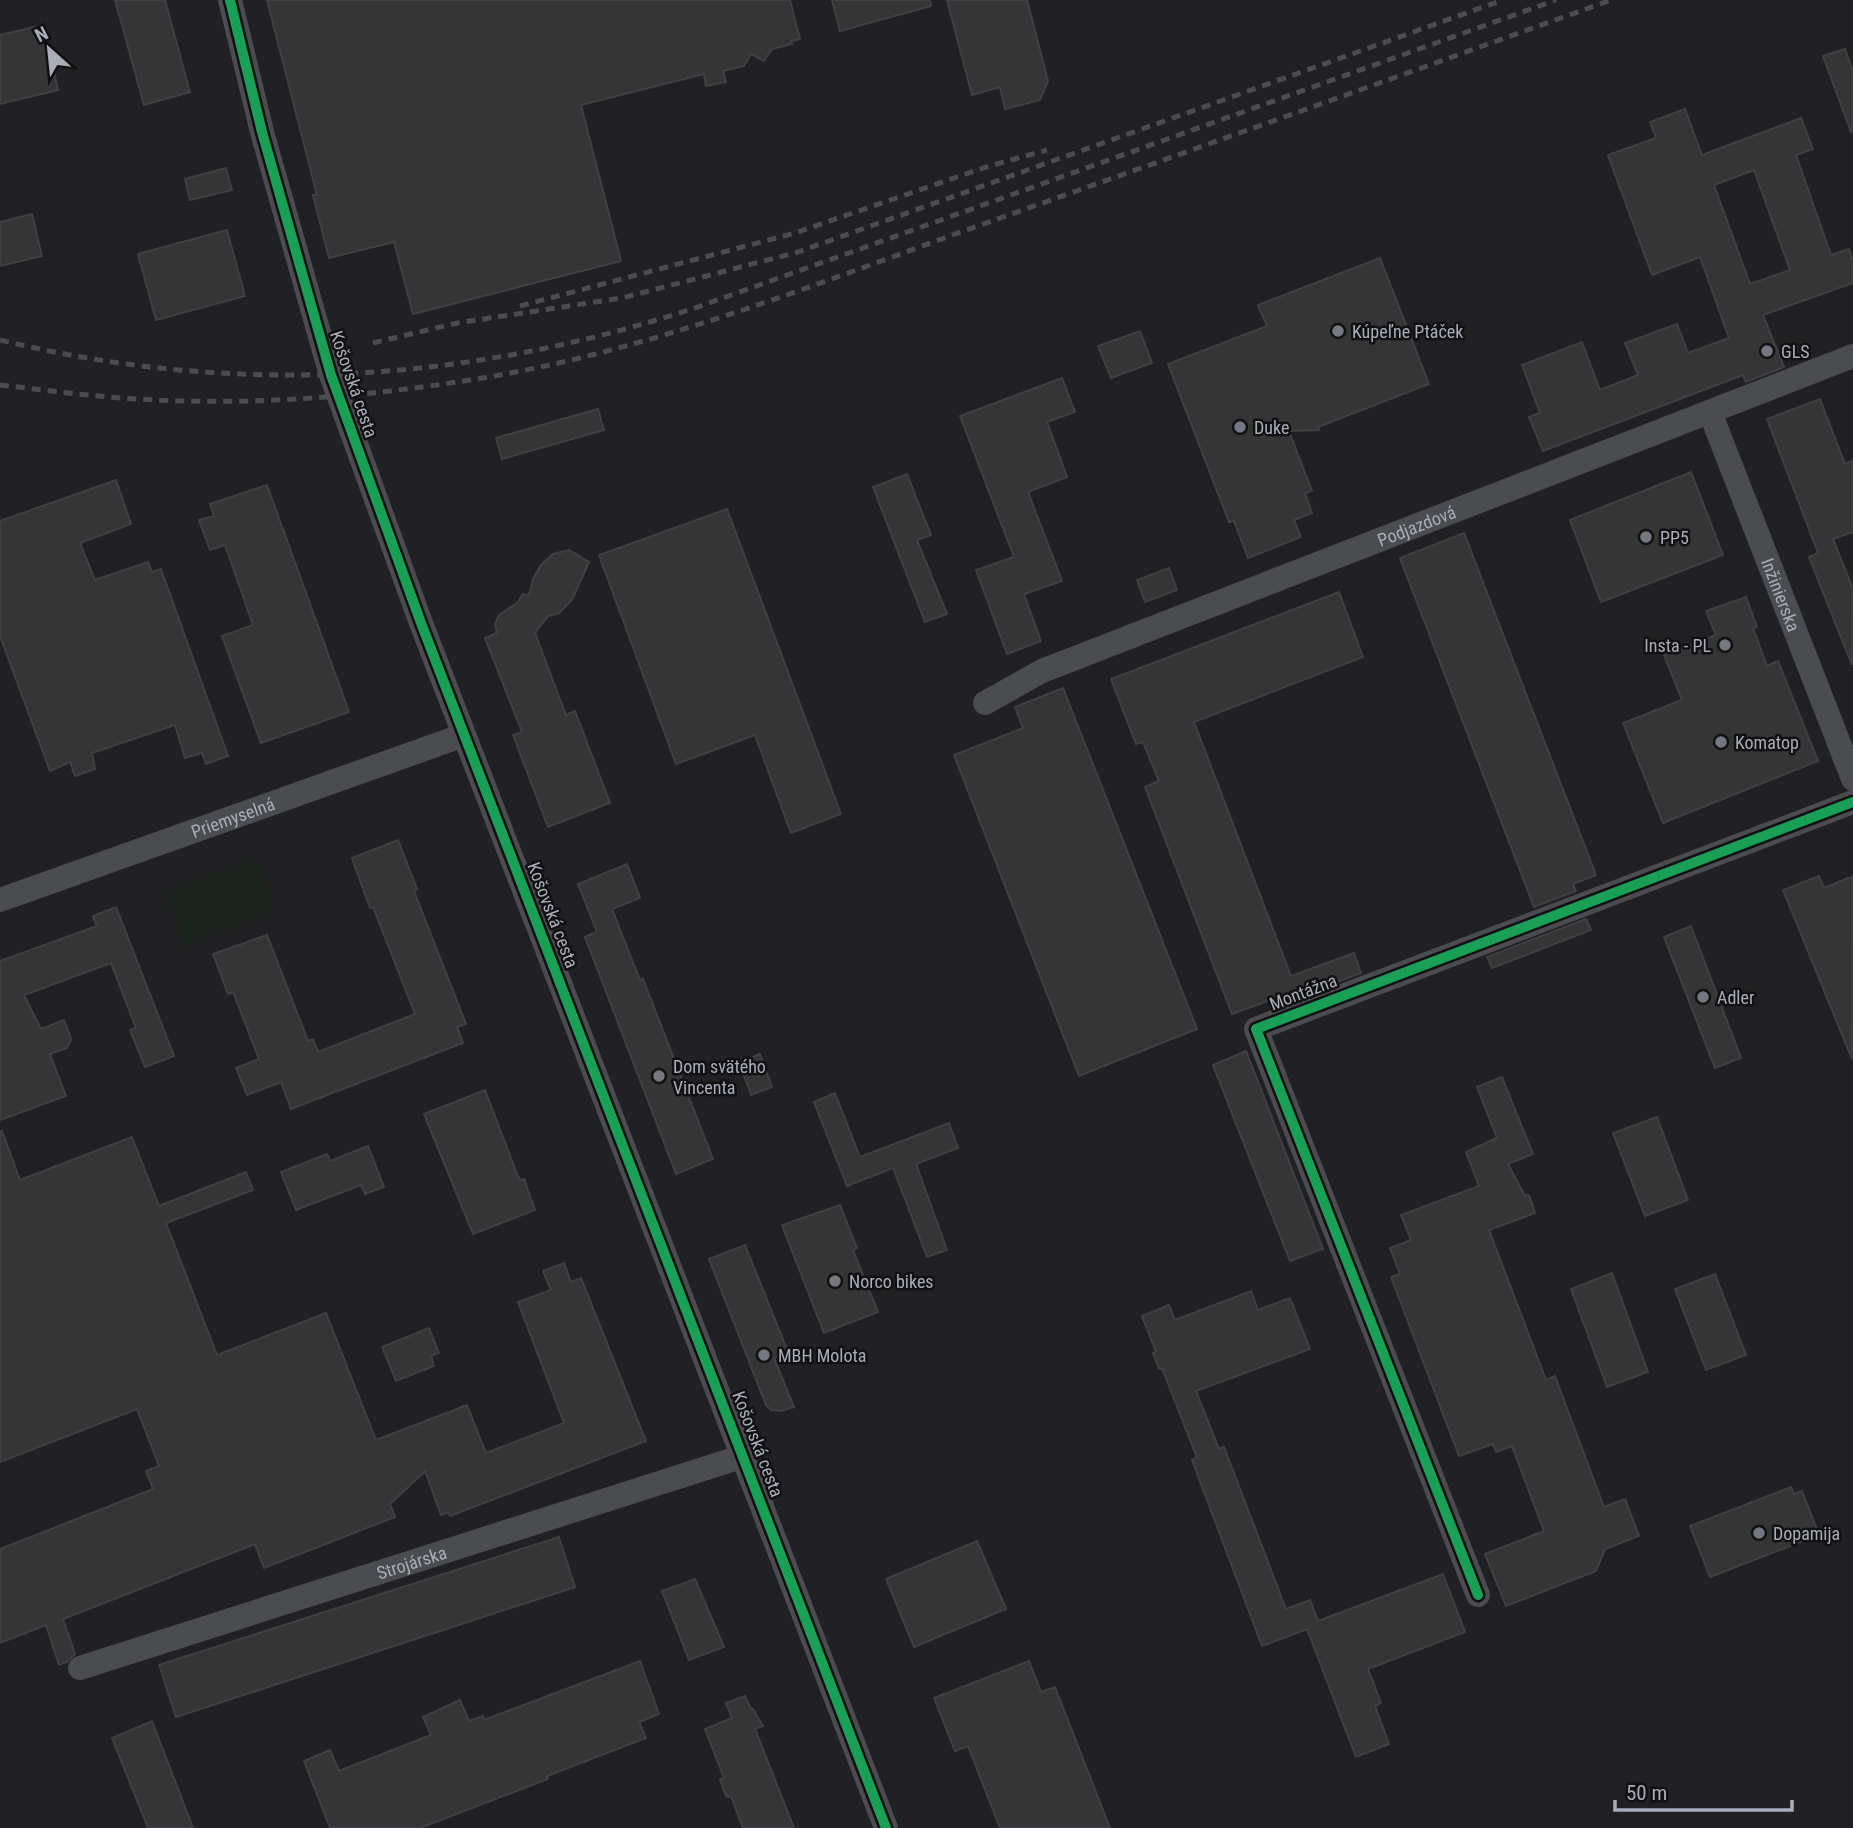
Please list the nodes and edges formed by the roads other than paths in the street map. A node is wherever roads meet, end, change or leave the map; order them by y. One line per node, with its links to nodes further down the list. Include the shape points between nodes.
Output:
1 (230, 0): 5 (street, Košovská cesta, via 331,375)
2 (1853, 356): 3 (street, Podjazdová)
3 (1710, 412): 4 (street, Podjazdová, via 1042,671); 6 (street, Inžinierska)
4 (985, 703)
5 (464, 735): 8 (street, Priemyselná); 9 (street, Košovská cesta)
6 (1853, 779)
7 (1853, 802): 10 (street, Montážna, via 1256,1029)
8 (0, 900)
9 (744, 1456): 11 (street, Strojárska); 12 (street, Košovská cesta)
10 (1478, 1595)
11 (80, 1668)
12 (886, 1828)

